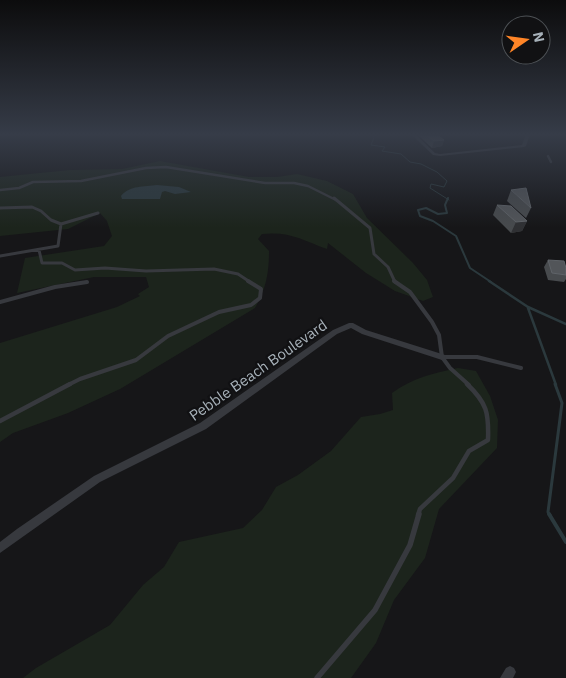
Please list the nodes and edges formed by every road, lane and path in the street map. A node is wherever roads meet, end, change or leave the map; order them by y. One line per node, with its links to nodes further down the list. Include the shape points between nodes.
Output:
1 (0, 190): 9 (lane, via 19,188 33,182 81,181 166,167 265,183 308,186 335,200 370,228 374,254 388,267 395,282 410,292 432,322 439,335)
2 (0, 208): 4 (lane, via 32,207)
3 (98, 213): 4 (lane)
4 (61, 224): 5 (lane, via 58,246)
5 (39, 250): 6 (lane); 11 (lane, via 42,263 62,263 76,270 214,268 244,277 257,285 262,293 251,305 218,312 198,321 168,336 136,360 80,379)
6 (0, 256)
7 (87, 282): 8 (lane)
8 (0, 302)
9 (442, 357): 10 (lane, via 477,357); 12 (street, Pebble Beach Boulevard, via 351,326 335,332 203,426 97,479); 13 (lane, via 482,398 489,421 488,440 469,451 453,478 420,509 410,545 375,610)
10 (521, 368)
11 (0, 421)
12 (0, 548)
13 (317, 678)

